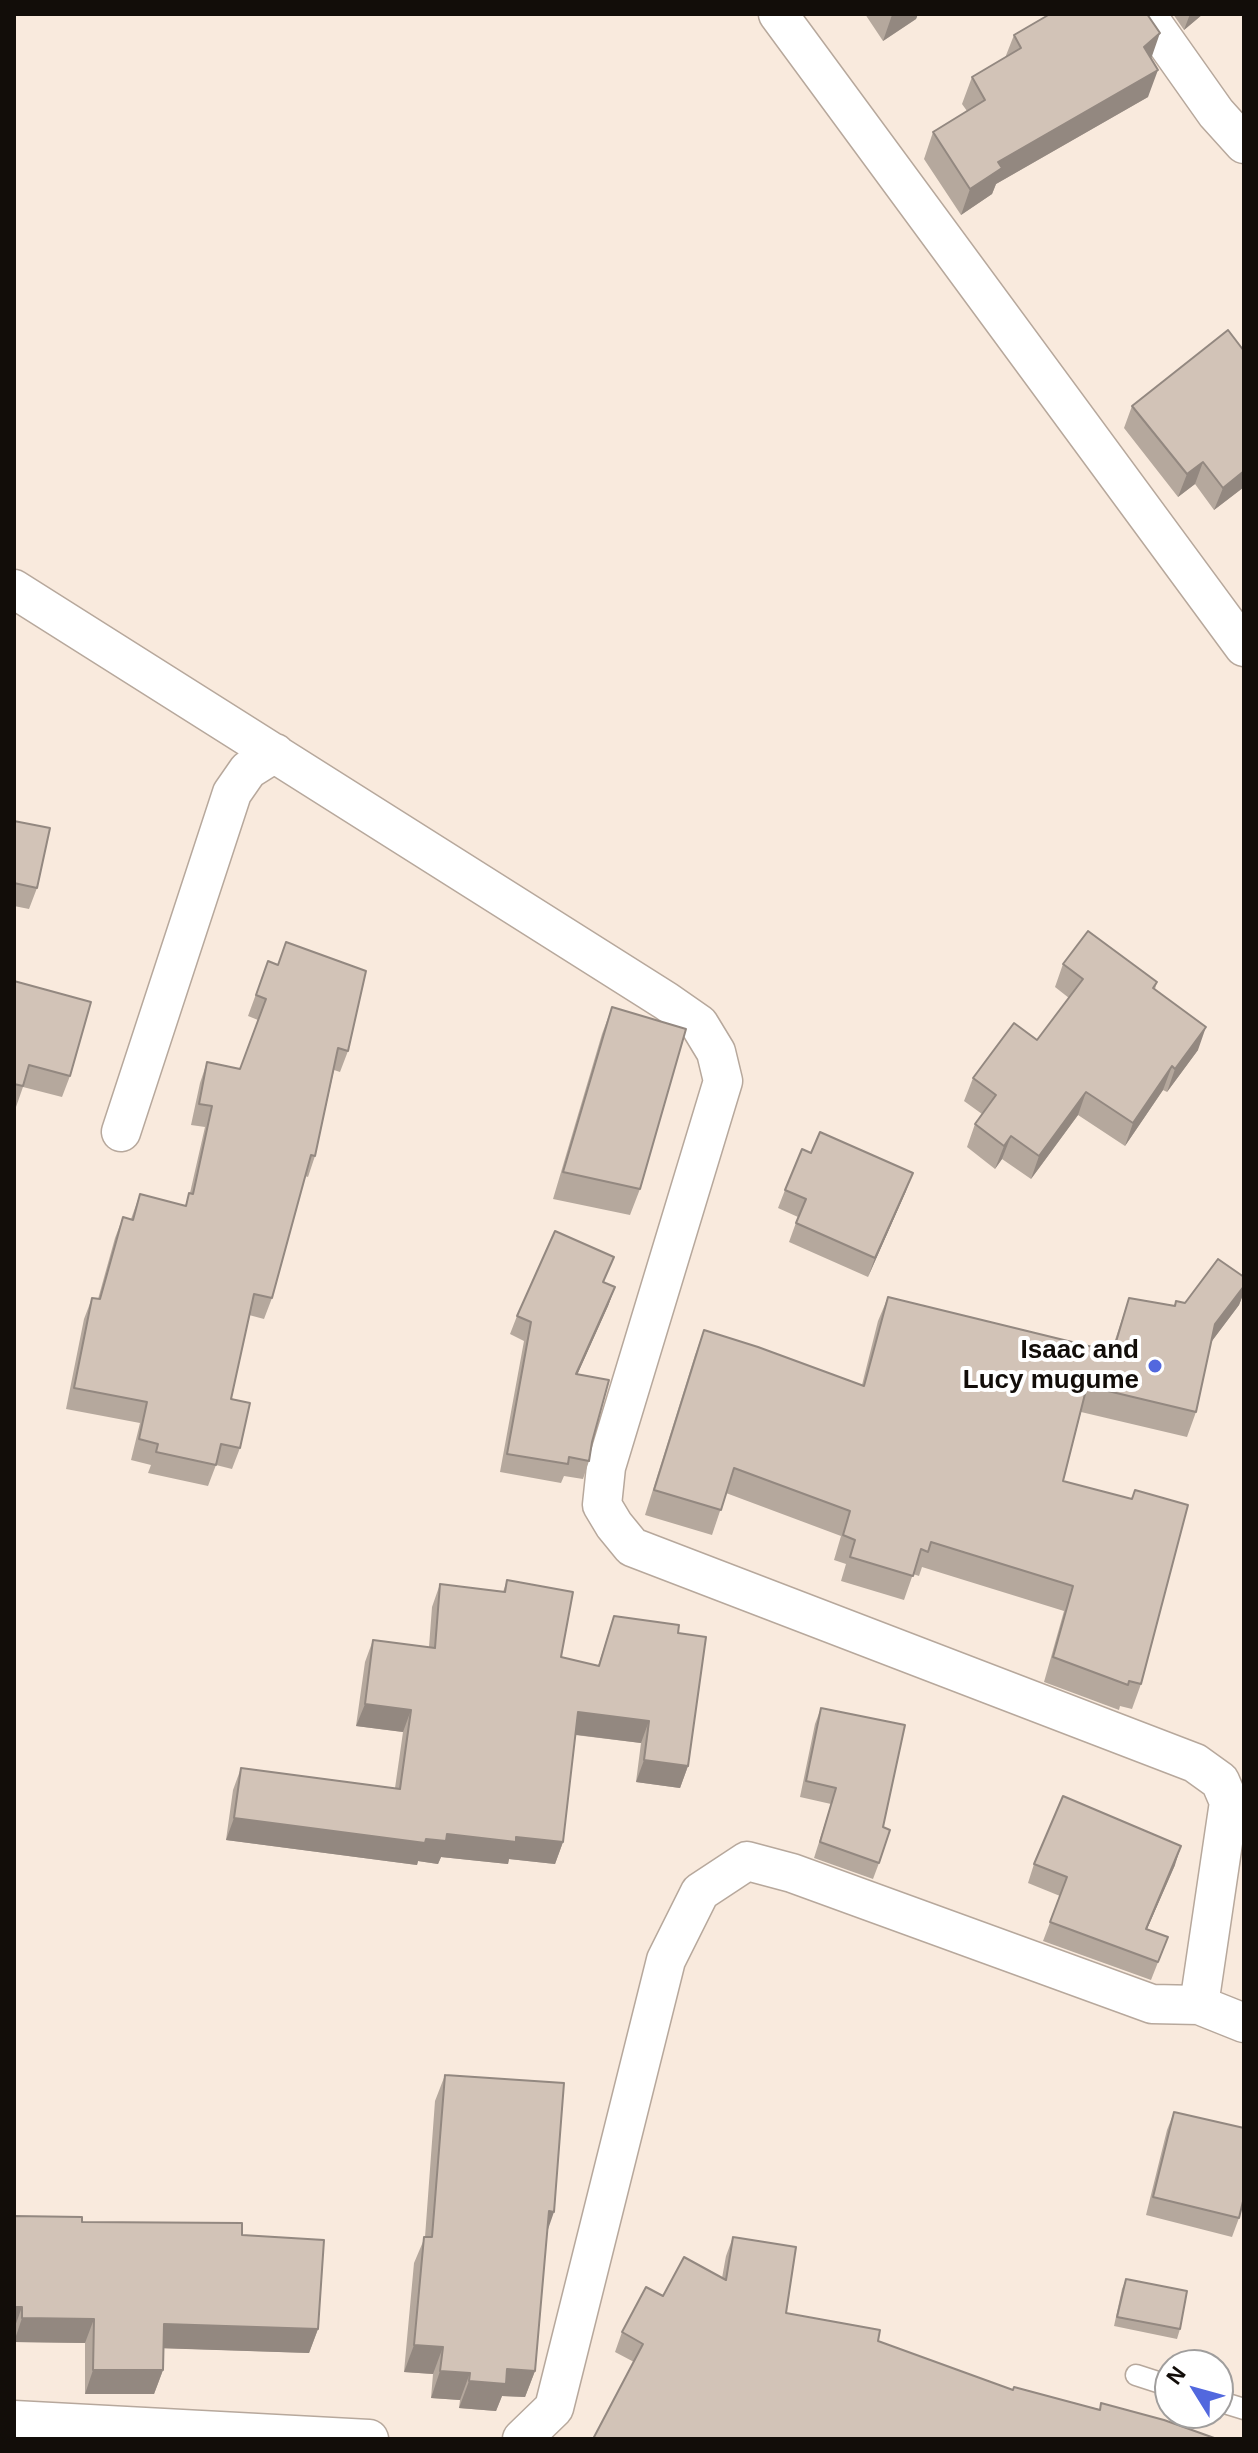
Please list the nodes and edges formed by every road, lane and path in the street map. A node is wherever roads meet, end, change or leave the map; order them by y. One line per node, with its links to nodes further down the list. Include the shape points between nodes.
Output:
1 (778, 14): 5 (street)
2 (1146, 14): 3 (street)
3 (1244, 144)
4 (14, 589): 6 (street)
5 (1244, 647)
6 (275, 753): 7 (street, via 248,770 232,793); 8 (street, via 666,1001 699,1024 716,1052 723,1081 606,1467 602,1505 614,1525 632,1547 1195,1763 1220,1781 1229,1802)
7 (121, 1132)
8 (1199, 2005): 9 (street); 14 (street, via 1152,2004 747,1861 700,1892 666,1960 554,2408)
9 (1244, 2023)
10 (1136, 2375): 11 (lane)
11 (1154, 2381)
12 (14, 2420): 13 (street)
13 (369, 2439)
14 (522, 2439)

